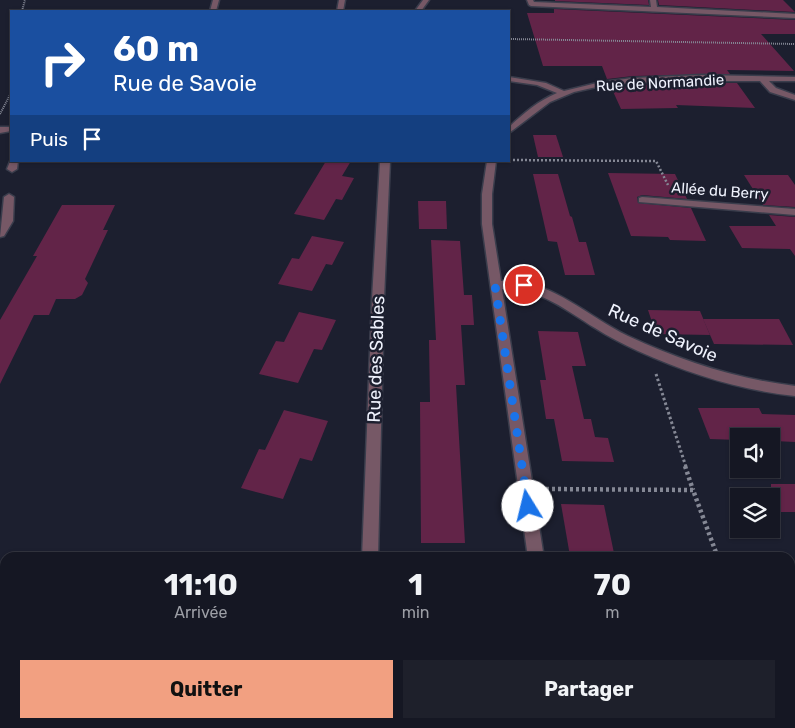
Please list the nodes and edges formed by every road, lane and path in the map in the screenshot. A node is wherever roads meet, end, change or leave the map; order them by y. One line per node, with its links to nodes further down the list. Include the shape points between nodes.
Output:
1 (530, 0): 3 (street, via 531,4)
2 (653, 0): 3 (street)
3 (654, 9): 4 (street)
4 (795, 16)
5 (510, 39): 6 (path)
6 (795, 44)
7 (510, 79): 10 (street, via 536,81)
8 (763, 79): 9 (street, Rue de Normandie); 10 (street, Rue de Normandie, via 633,81); 12 (street, via 773,90)
9 (795, 79)
10 (562, 93): 14 (street, Rue de Normandie, via 533,110)
11 (10, 95): 13 (path)
12 (795, 98)
13 (0, 115)
14 (510, 131)
15 (510, 160): 20 (path, via 656,161)
16 (385, 162): 28 (street, Rue des Sables)
17 (492, 162): 23 (street, via 486,194)
18 (9, 197): 22 (street, via 8,221)
19 (642, 200): 20 (street, Allée du Berry)
20 (676, 203): 21 (street, Allée du Berry)
21 (795, 212)
22 (0, 234)
23 (495, 285): 24 (street, Rue de Savoie, via 524,285 557,298 620,337); 26 (street)
24 (649, 350): 25 (street, Rue de Savoie, via 726,379); 27 (path)
25 (795, 391)
26 (525, 489): 27 (path); 29 (street)
27 (693, 490): 30 (path)
28 (370, 552)
29 (535, 552)
30 (716, 552)

